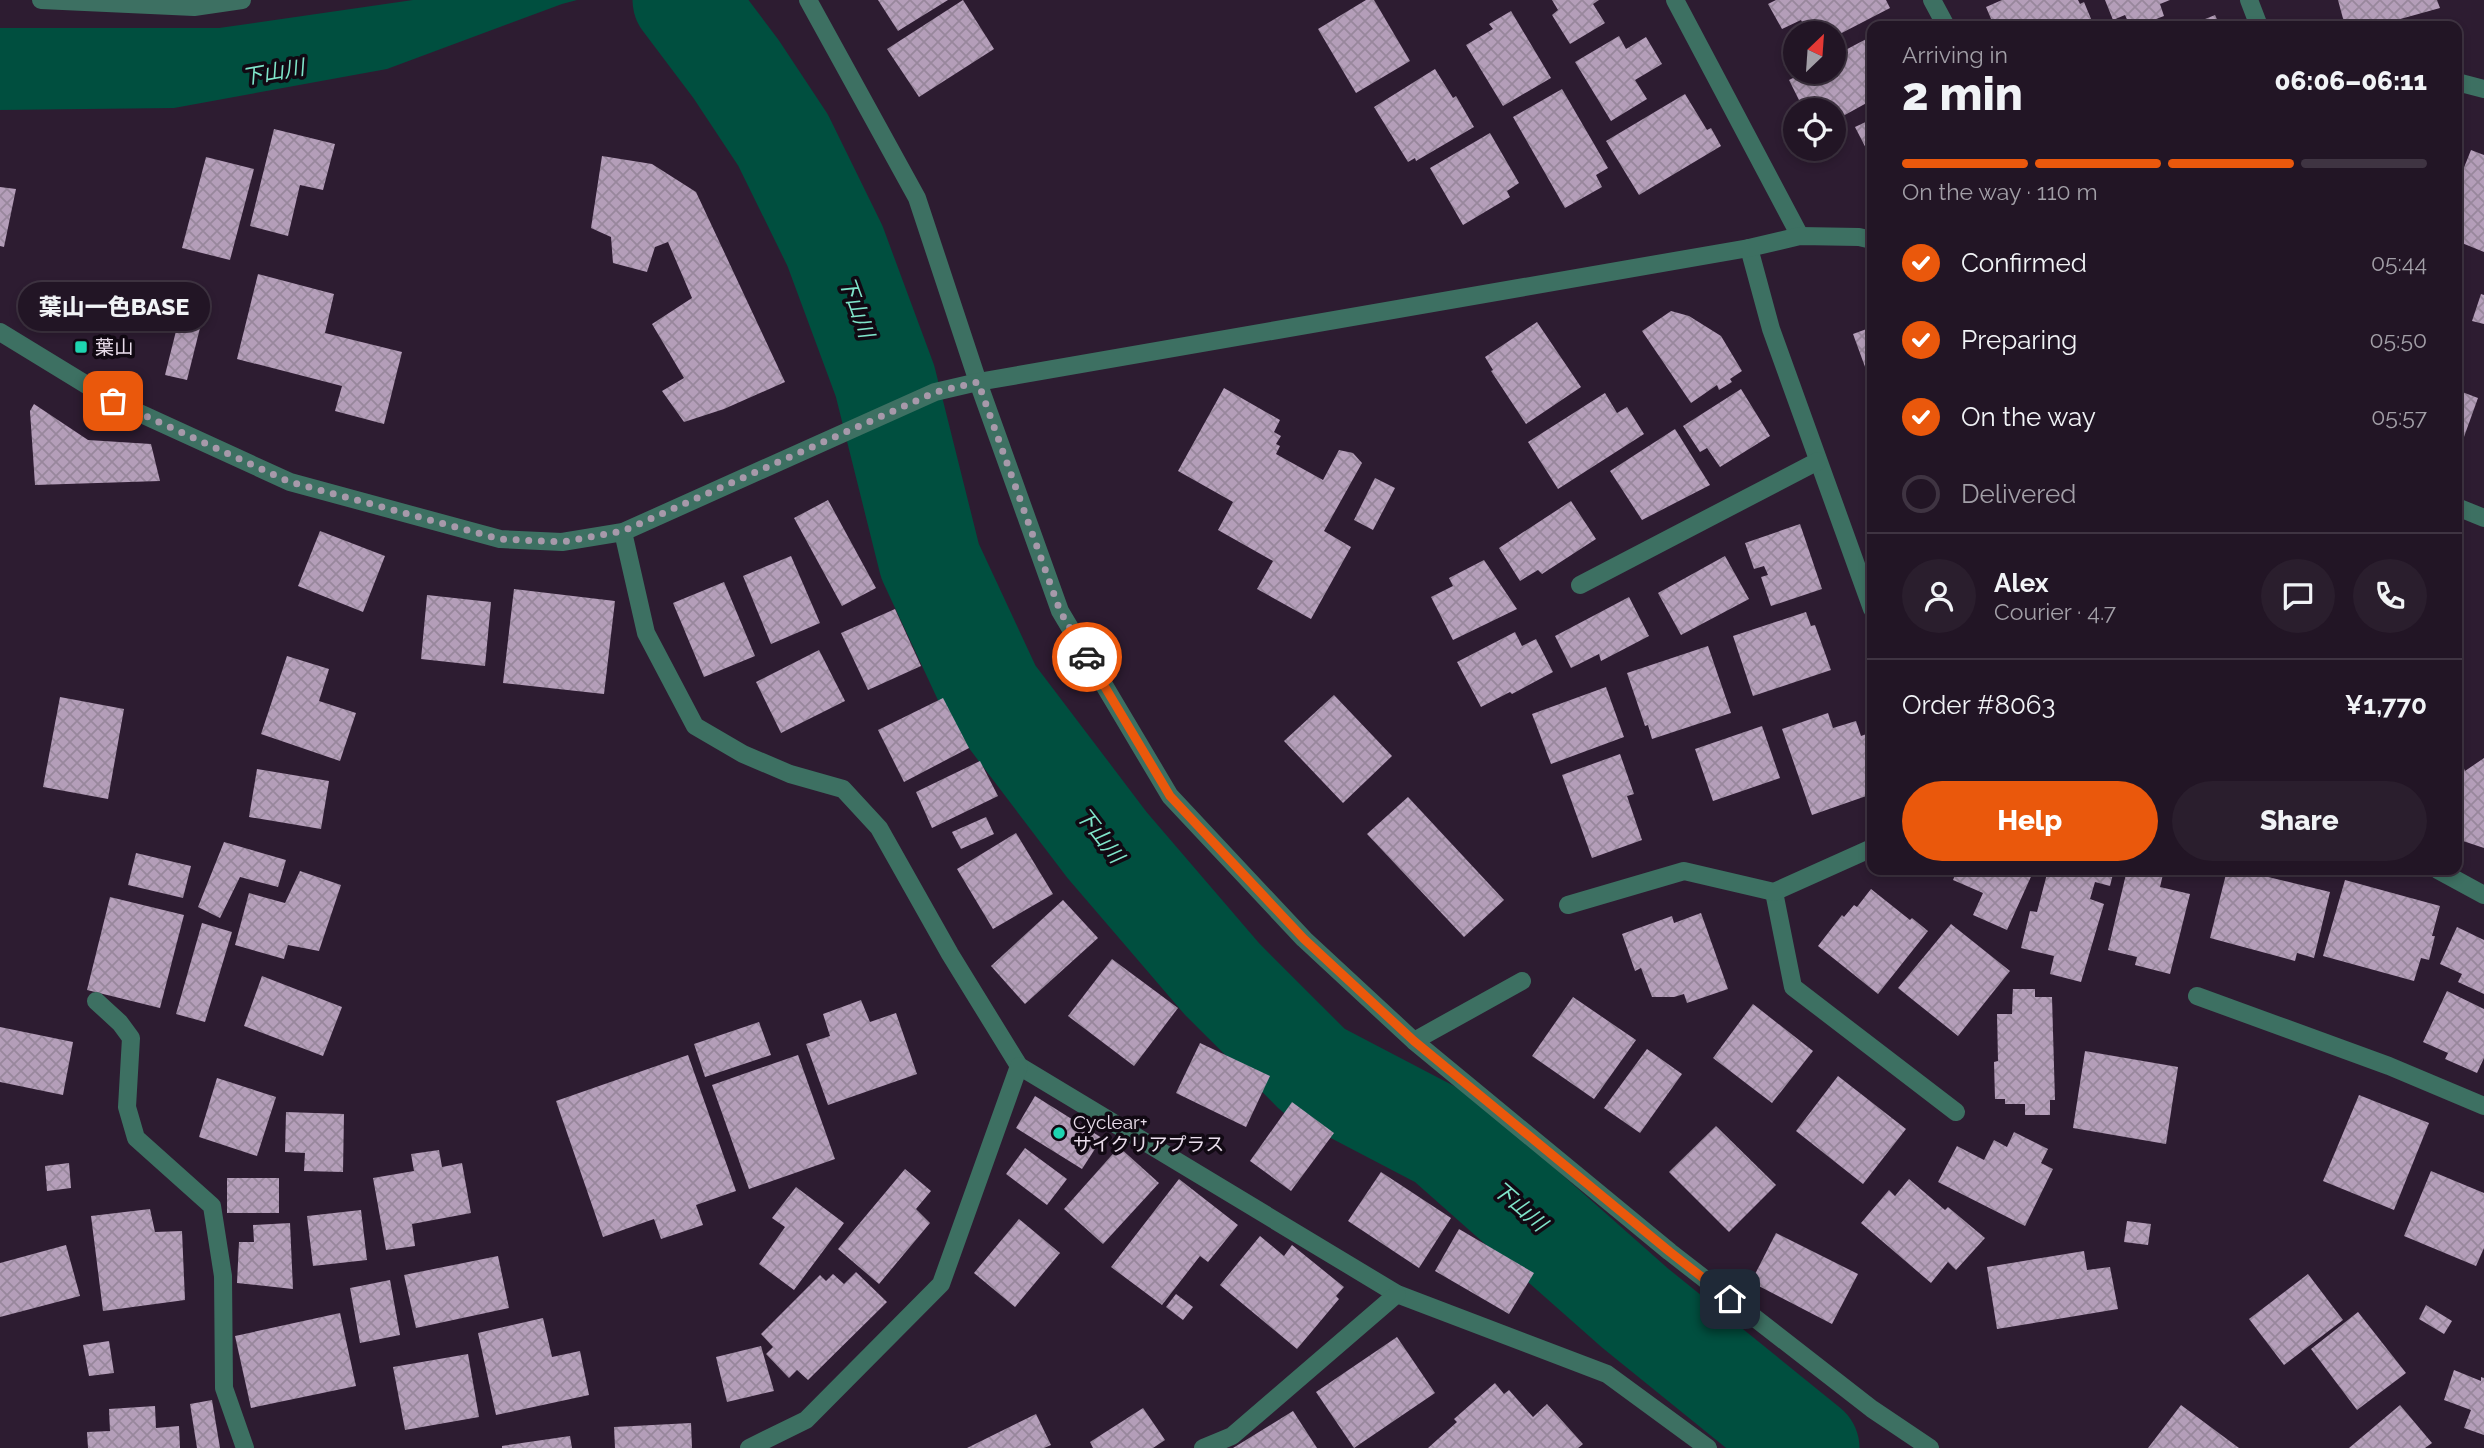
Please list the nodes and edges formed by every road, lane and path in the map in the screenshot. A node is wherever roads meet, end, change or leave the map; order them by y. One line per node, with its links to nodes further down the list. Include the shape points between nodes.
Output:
1 (41, 0): 2 (street, via 194,7)
2 (242, 0)
3 (808, 0): 15 (street, via 917,198)
4 (1931, 0): 7 (street)
5 (2249, 0): 8 (street)
6 (1680, 2): 11 (street)
7 (1942, 21)
8 (2257, 21)
9 (2462, 83): 10 (street)
10 (2484, 89)
11 (1800, 236): 12 (street); 13 (street)
12 (1867, 239)
13 (1749, 248): 15 (street); 16 (street, via 1771,329)
14 (0, 332): 19 (street, via 113,401 290,482 500,539 562,542)
15 (978, 382): 19 (street, via 936,392); 30 (street, via 1060,611 1170,796 1304,939)
16 (1818, 461): 20 (street); 21 (street)
17 (2462, 509): 18 (street)
18 (2484, 518)
19 (623, 531): 31 (street, via 646,633 695,726 743,754 842,789 879,828)
20 (1580, 585)
21 (1867, 595)
22 (1867, 850): 24 (street)
23 (2447, 875): 25 (street)
24 (1774, 892): 26 (street, via 1684,872); 33 (street, via 1793,987)
25 (2484, 895)
26 (1568, 905)
27 (1522, 981): 30 (street)
28 (2197, 996): 32 (street)
29 (96, 1001): 35 (street, via 131,1038 127,1107 136,1138 212,1206 223,1276 224,1388)
30 (1414, 1041): 39 (street, via 1670,1252 1872,1409)
31 (1019, 1066): 34 (street); 36 (street, via 941,1284 806,1420)
32 (2484, 1106)
33 (1956, 1112)
34 (1397, 1294): 37 (street, via 1232,1436); 38 (street, via 1607,1374)
35 (245, 1448)
36 (749, 1448)
37 (1203, 1448)
38 (1707, 1448)
39 (1930, 1448)

